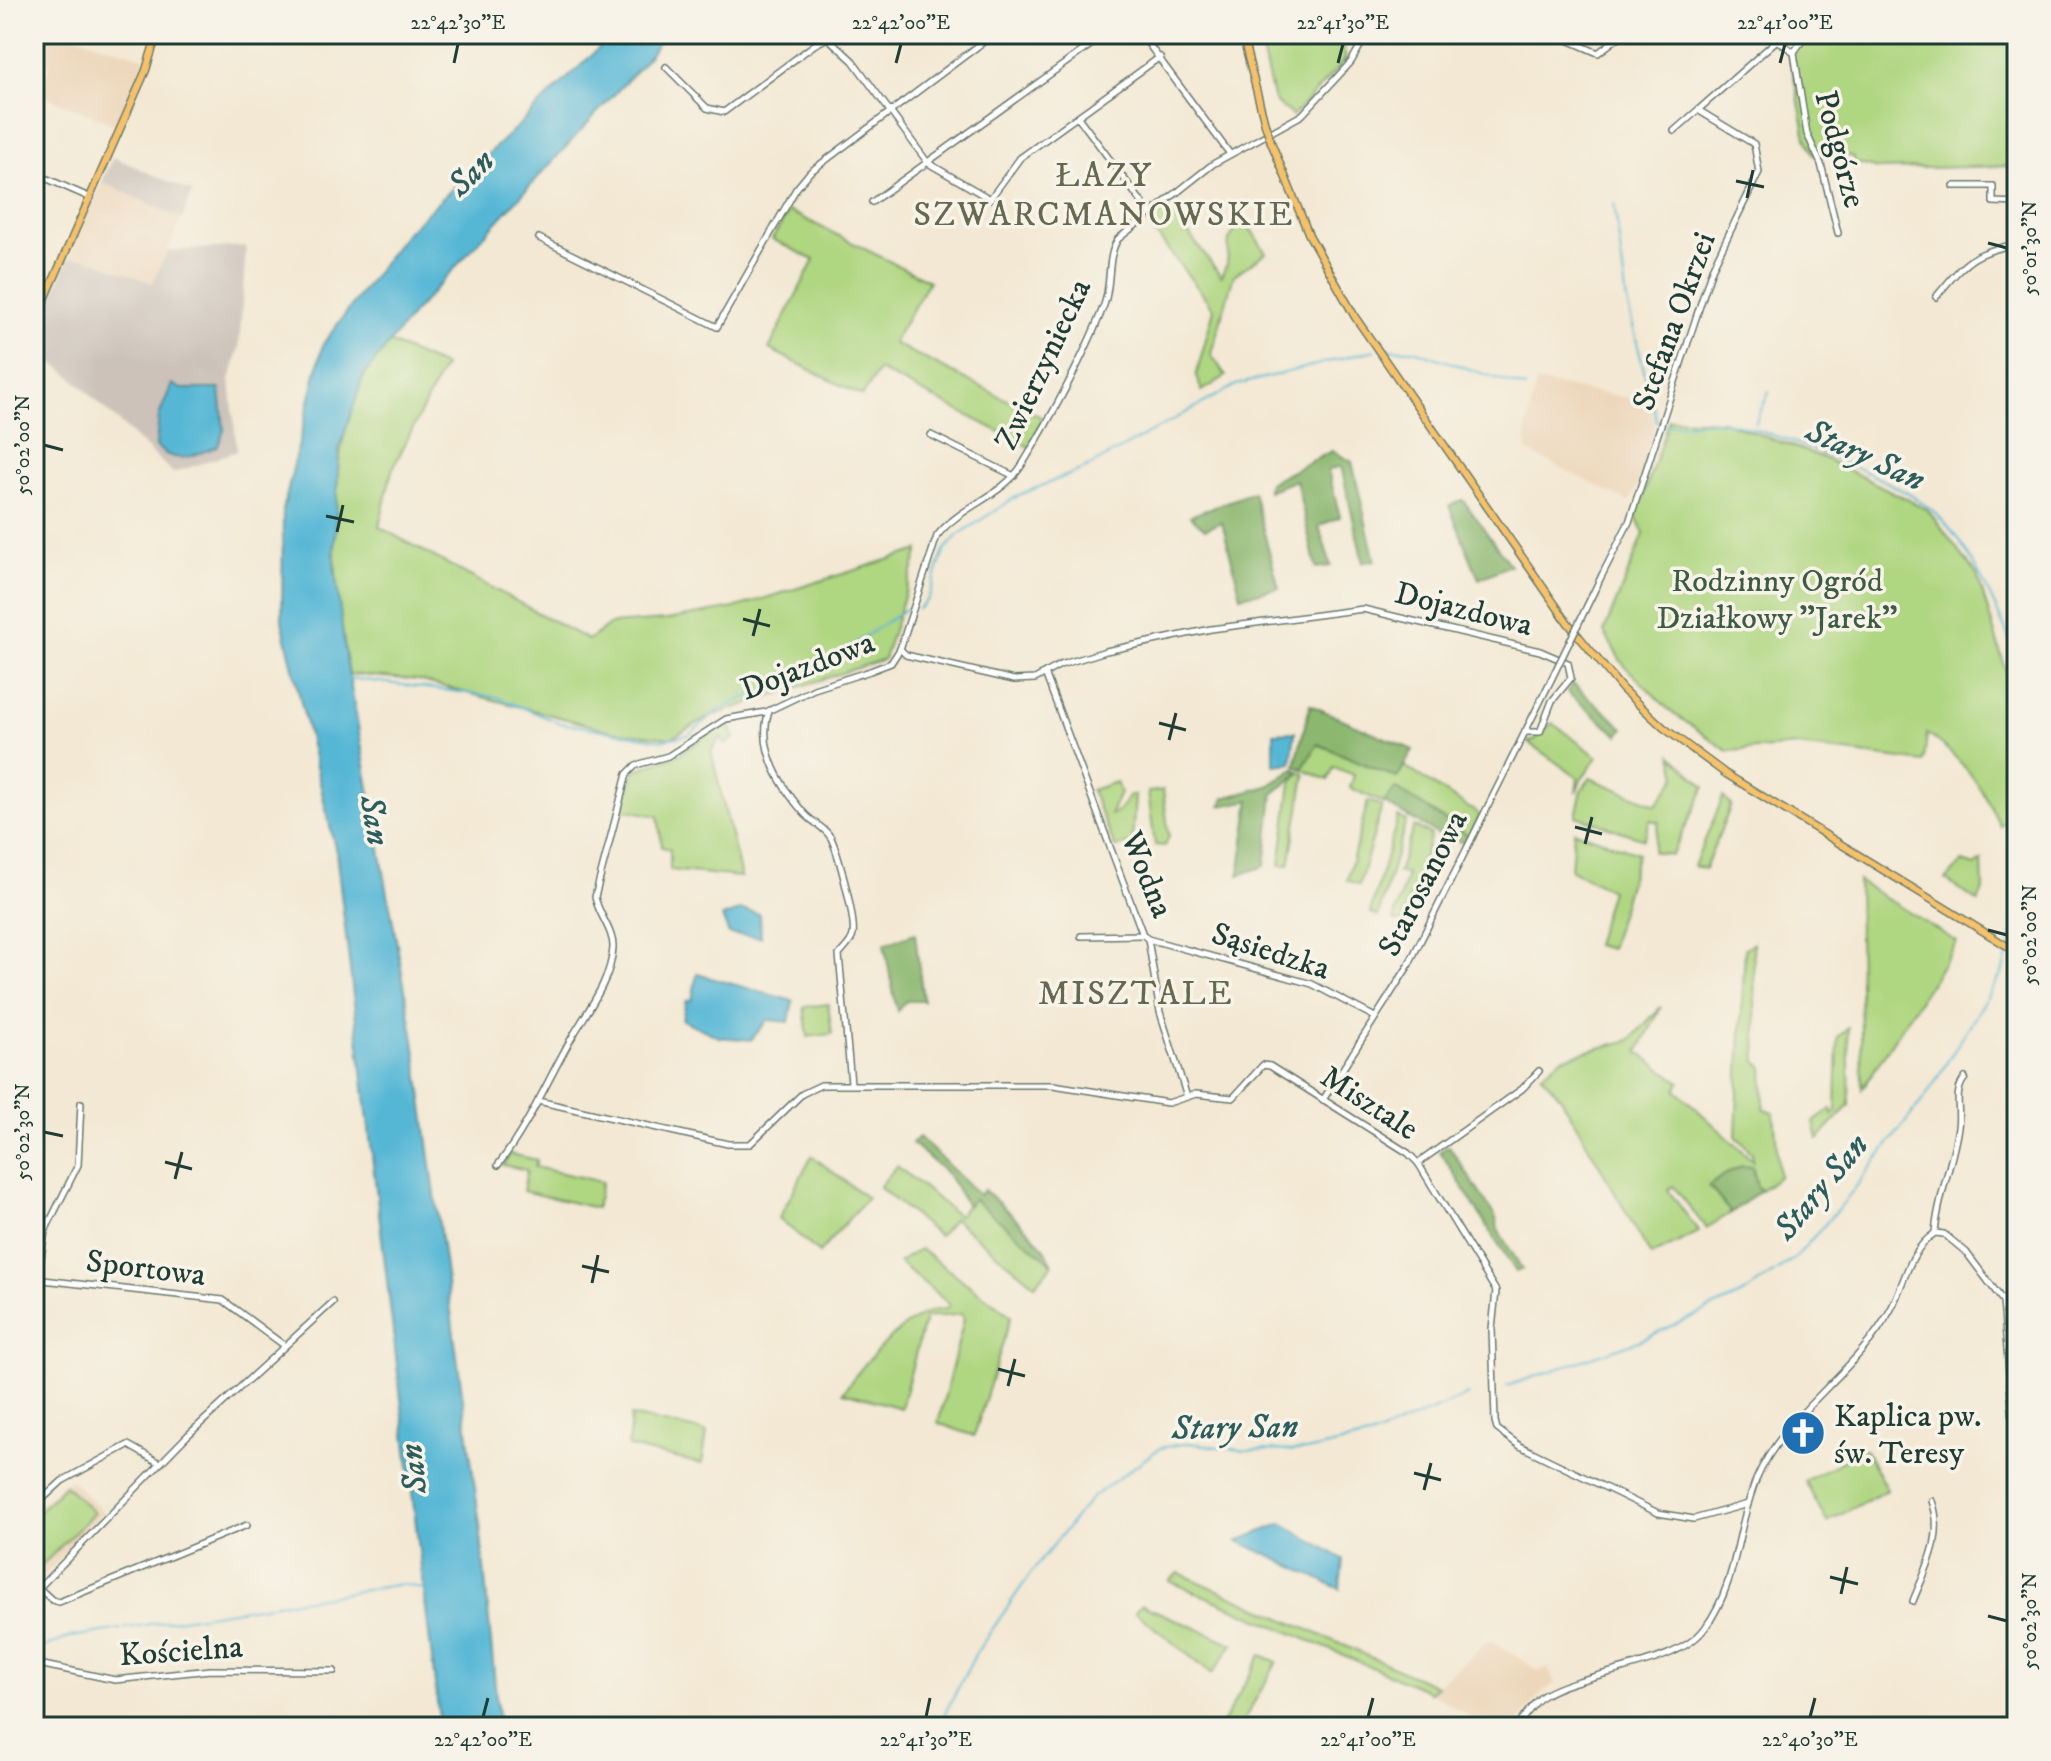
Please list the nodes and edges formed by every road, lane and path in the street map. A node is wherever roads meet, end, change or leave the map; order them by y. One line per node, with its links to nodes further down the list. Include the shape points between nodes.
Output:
1 (157, 34): 24 (main road)
2 (994, 34): 16 (street)
3 (1106, 34): 21 (street)
4 (1141, 34): 14 (street)
5 (1242, 34): 44 (main road, bridge, via 1271,142 1314,245 1369,338 1605,670 1646,712 1726,774)
6 (1367, 34): 20 (street, Zwierzyniecka, via 1351,62 1302,115)
7 (1554, 34): 8 (street, via 1598,53)
8 (1623, 34)
9 (1767, 34): 12 (street)
10 (1807, 34): 13 (street, Podgórze)
11 (832, 36): 15 (street, via 724,112 707,108); 16 (street)
12 (1776, 41): 13 (street); 17 (street)
13 (1794, 52): 28 (street, Podgórze, via 1807,134 1821,164)
14 (1160, 57): 18 (street); 20 (street)
15 (666, 67)
16 (889, 109): 21 (street); 29 (street, via 801,181 717,327)
17 (1698, 110): 19 (street); 39 (street, Stefana Okrzei, bridge, via 1754,144 1759,172 1712,269 1629,522)
18 (1077, 117): 21 (street, via 1020,158 990,199); 27 (street)
19 (1674, 131)
20 (1230, 154): 27 (street, Zwierzyniecka)
21 (928, 163): 25 (street)
22 (35, 176): 24 (street)
23 (1954, 186): 26 (street, via 1993,186 1993,202)
24 (91, 198): 32 (main road)
25 (872, 202)
26 (2017, 203)
27 (1149, 212): 34 (street, Zwierzyniecka, via 1115,245 1103,307)
28 (1838, 233)
29 (539, 238)
30 (2017, 244): 31 (street, via 1979,253 1962,264)
31 (1936, 297)
32 (34, 324)
33 (931, 435): 34 (street)
34 (1014, 476): 35 (street, Zwierzyniecka, via 948,522 937,536)
35 (900, 649): 36 (street, Dojazdowa); 37 (street, Dojazdowa)
36 (906, 655): 37 (street); 38 (street, Dojazdowa, via 1014,680)
37 (891, 663): 40 (street, Dojazdowa)
38 (1045, 673): 41 (street, Dojazdowa, via 1106,651 1211,629 1363,609 1540,651 1568,663 1571,678 1552,701 1540,732); 43 (street, Wodna)
39 (1551, 680): 41 (street, Starosanowa)
40 (769, 711): 48 (street, via 764,732 768,751 785,787 832,840 853,922 853,937 839,955); 51 (street, Dojazdowa, via 726,719 668,756 629,770 595,897 613,950 592,1005)
41 (1525, 732): 45 (street, Starosanowa, via 1407,968)
42 (1081, 936): 43 (street, Sąsiedzka)
43 (1146, 937): 45 (street, Sąsiedzka, via 1312,984); 49 (street, Wodna, via 1160,1012)
44 (2017, 952)
45 (1375, 1017): 50 (street, Starosanowa)
46 (1539, 1071): 53 (street, via 1522,1089)
47 (1965, 1078): 57 (street, via 1958,1092 1959,1124)
48 (851, 1083): 49 (street, Misztale, via 1053,1085 1168,1103); 51 (street, Misztale, via 821,1085 802,1094 750,1144 728,1144)
49 (1187, 1097): 50 (street, Misztale, via 1233,1098 1263,1065)
50 (1323, 1100): 53 (street, Misztale)
51 (538, 1101): 54 (street, Dojazdowa)
52 (81, 1103): 56 (street, via 78,1165)
53 (1418, 1163): 66 (street, Misztale, via 1496,1291 1497,1429 1509,1440 1658,1513 1694,1519)
54 (498, 1165)
55 (34, 1229): 56 (street)
56 (46, 1230): 58 (street)
57 (1935, 1233): 60 (street, via 1966,1252); 66 (street, via 1920,1243 1890,1310 1852,1366 1767,1456)
58 (36, 1279): 62 (street, Sportowa, via 223,1300)
59 (2017, 1296): 60 (street)
60 (2003, 1301): 64 (street)
61 (333, 1302): 62 (street)
62 (285, 1346): 63 (street)
63 (160, 1463): 67 (street, via 128,1445 62,1481); 69 (street)
64 (2017, 1468)
65 (1932, 1501): 70 (street, via 1938,1539)
66 (1748, 1504): 73 (street, via 1733,1571 1703,1632 1678,1649 1543,1695)
67 (34, 1507)
68 (247, 1525): 69 (street, via 59,1602)
69 (36, 1591)
70 (1913, 1601)
71 (34, 1663): 72 (street, Kościelna, via 115,1680 210,1670)
72 (334, 1671)
73 (1516, 1727)

